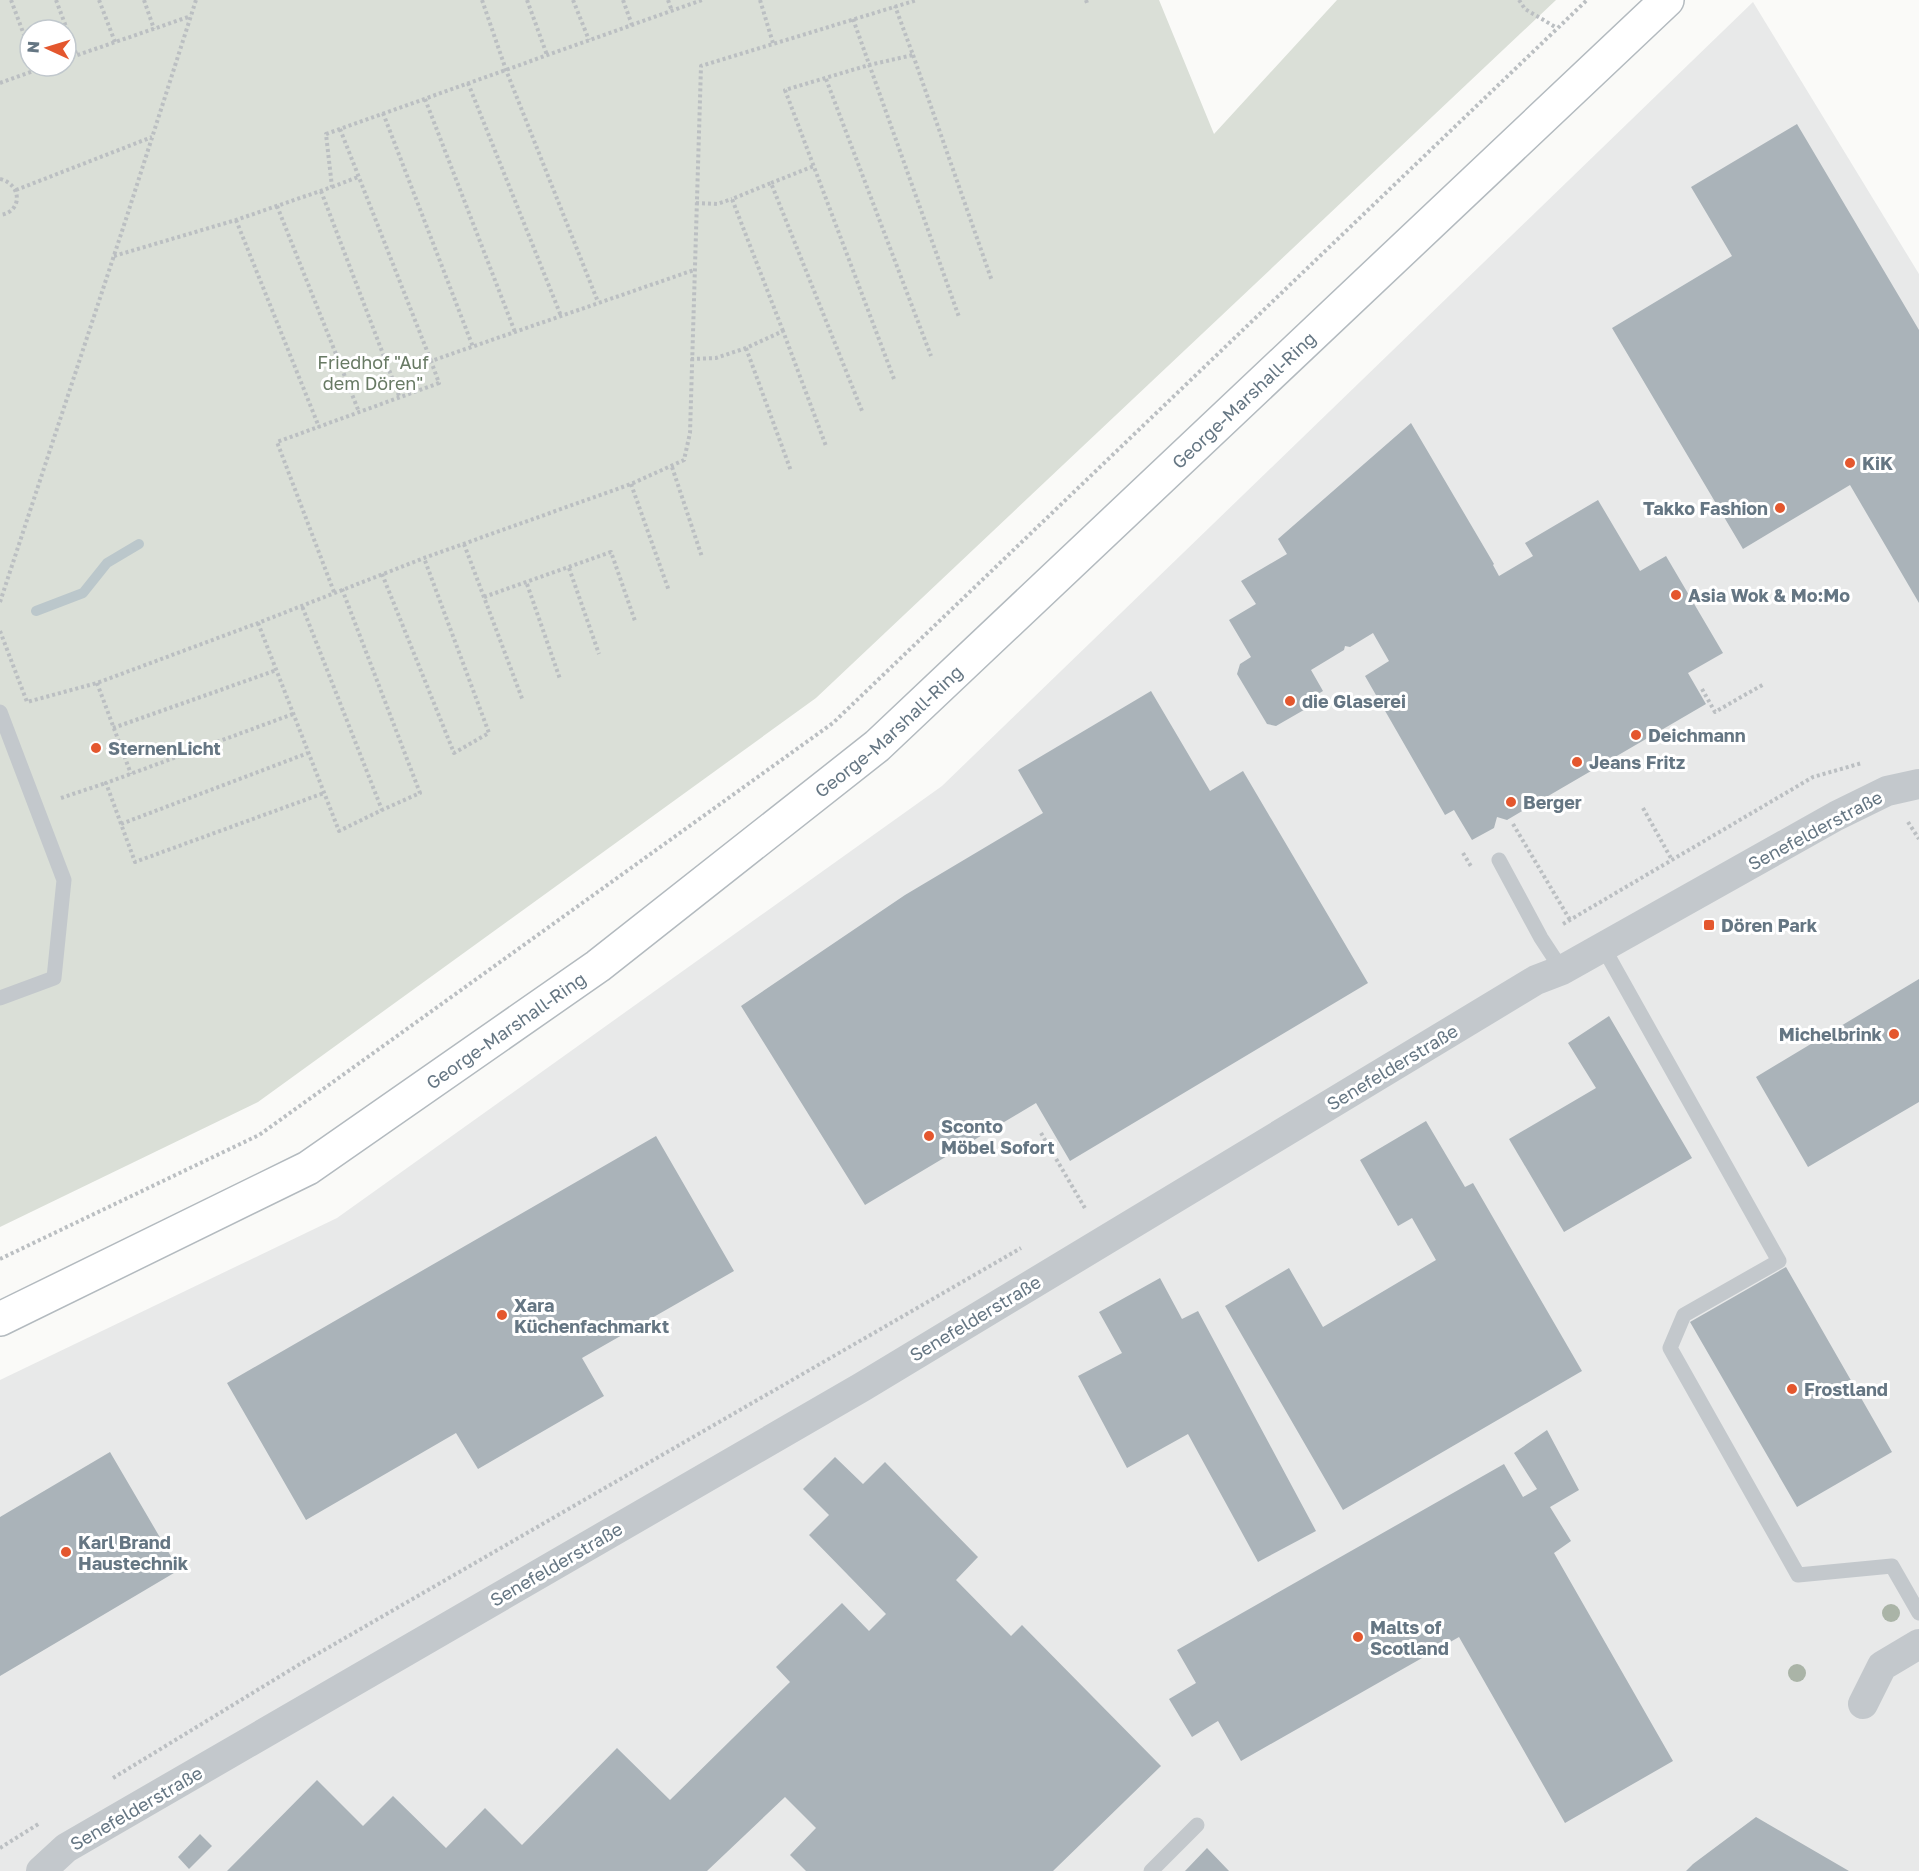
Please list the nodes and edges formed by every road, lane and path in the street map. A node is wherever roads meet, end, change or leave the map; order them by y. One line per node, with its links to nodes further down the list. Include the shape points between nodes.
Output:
1 (11, 0): 22 (path)
2 (56, 0): 21 (path)
3 (99, 0): 28 (path)
4 (144, 0): 25 (path)
5 (196, 0): 20 (path)
6 (482, 0): 34 (path)
7 (527, 0): 30 (path)
8 (573, 0): 27 (path)
9 (623, 0): 24 (path)
10 (668, 0): 19 (path)
11 (702, 0): 19 (path)
12 (760, 0): 29 (path)
13 (917, 0): 17 (path)
14 (1520, 0): 26 (path, via 1525,9)
15 (1587, 0): 26 (path)
16 (1667, 0): 125 (main road, George-Marshall-Ring, via 877,746 598,966 308,1168)
17 (902, 2): 18 (path)
18 (895, 6): 23 (path); 31 (path)
19 (672, 11): 24 (path)
20 (191, 16): 25 (path); 42 (path)
21 (63, 18)
22 (18, 19)
23 (853, 19): 29 (path); 33 (path)
24 (632, 25): 27 (path)
25 (154, 28): 28 (path)
26 (1557, 28): 124 (path, via 833,723 259,1135)
27 (589, 40): 30 (path)
28 (115, 42): 32 (path)
29 (773, 43): 51 (path, via 701,66)
30 (547, 55): 34 (path)
31 (913, 55): 33 (path); 57 (path)
32 (78, 56)
33 (869, 65): 36 (path); 60 (path)
34 (506, 70): 38 (path); 58 (path)
35 (18, 76): 37 (path)
36 (826, 79): 43 (path, via 784,90); 65 (path)
37 (0, 83)
38 (468, 83): 39 (path); 59 (path)
39 (425, 99): 40 (path); 62 (path)
40 (383, 113): 41 (path); 63 (path)
41 (340, 129): 44 (path); 47 (path, via 326,134)
42 (153, 137): 48 (path); 55 (path)
43 (814, 166): 46 (path); 68 (path)
44 (358, 177): 47 (path); 67 (path)
45 (0, 179): 48 (path)
46 (771, 183): 50 (path); 70 (path)
47 (332, 187): 49 (path)
48 (16, 190): 53 (path, via 13,209)
49 (321, 191): 52 (path); 69 (path)
50 (732, 199): 51 (path, via 717,204); 61 (path)
51 (696, 203): 56 (path)
52 (277, 207): 54 (path); 71 (path)
53 (0, 215)
54 (236, 220): 55 (path); 72 (path)
55 (114, 256): 87 (path)
56 (694, 270): 58 (path); 66 (path)
57 (992, 281)
58 (598, 302): 59 (path)
59 (561, 316): 62 (path)
60 (959, 317)
61 (783, 331): 64 (path); 73 (path)
62 (515, 332): 63 (path)
63 (473, 347): 67 (path)
64 (746, 348): 66 (path, via 716,358); 75 (path)
65 (931, 356)
66 (691, 358): 74 (path, via 690,433 684,460)
67 (431, 361): 69 (path, via 439,382)
68 (894, 379)
69 (399, 396): 71 (path)
70 (862, 411)
71 (359, 412): 72 (path)
72 (319, 427): 85 (path, via 277,442)
73 (826, 446)
74 (672, 467): 76 (path); 78 (path)
75 (791, 471)
76 (631, 484): 77 (path); 84 (path)
77 (464, 544): 79 (path); 86 (path)
78 (702, 557)
79 (424, 558): 81 (path); 81 (path, via 489,733 454,753)
80 (569, 568): 82 (path); 89 (path, via 611,552); 92 (path)
81 (382, 574): 83 (path)
82 (527, 583): 86 (path); 94 (path)
83 (342, 589): 85 (path); 109 (path, via 420,793)
84 (669, 591)
85 (334, 592): 88 (path)
86 (484, 597): 98 (path)
87 (0, 602)
88 (302, 606): 90 (path); 109 (path)
89 (635, 621)
90 (258, 623): 93 (path); 95 (path)
91 (0, 631): 95 (path, via 27,702)
92 (599, 654)
93 (277, 670): 100 (path); 101 (path)
94 (560, 679)
95 (97, 683): 101 (path)
96 (1764, 684): 97 (path, via 1715,712)
97 (1702, 689)
98 (523, 701)
99 (0, 712): 107 (lane)
100 (292, 714): 102 (path); 103 (path)
101 (113, 728): 103 (path)
102 (308, 753): 106 (path); 110 (path)
103 (131, 774): 104 (path)
104 (106, 783): 107 (path); 110 (path)
105 (1910, 785): 113 (path, via 1895,773 1864,762 1813,777); 116 (street, Senefelderstraße, via 1887,791 1829,819)
106 (324, 793): 109 (path, via 339,831); 110 (path, via 135,862)
107 (36, 807): 118 (lane, via 64,880 54,978)
108 (1643, 808): 113 (path)
109 (382, 810)
110 (121, 824)
111 (1514, 824): 114 (path)
112 (1499, 860): 115 (lane)
113 (1672, 860): 114 (path)
114 (1570, 920): 115 (path)
115 (1541, 938): 117 (lane)
116 (1603, 946): 117 (street, Senefelderstraße); 126 (lane, via 1779,1261 1684,1315 1670,1348 1798,1575 1892,1566)
117 (1562, 970): 133 (street, Senefelderstraße, via 1536,980 862,1387 66,1848)
118 (0, 998)
119 (1041, 1133): 121 (path)
120 (1096, 1204): 121 (path)
121 (1086, 1210): 122 (path)
122 (1076, 1216)
123 (1025, 1246): 129 (path, via 305,1661)
124 (0, 1260)
125 (0, 1318)
126 (1919, 1613)
127 (1919, 1644): 128 (street, via 1882,1666)
128 (1863, 1704)
129 (107, 1782)
130 (48, 1818): 132 (path)
131 (1197, 1825): 134 (lane)
132 (0, 1848)
133 (41, 1871)
134 (1151, 1871)

